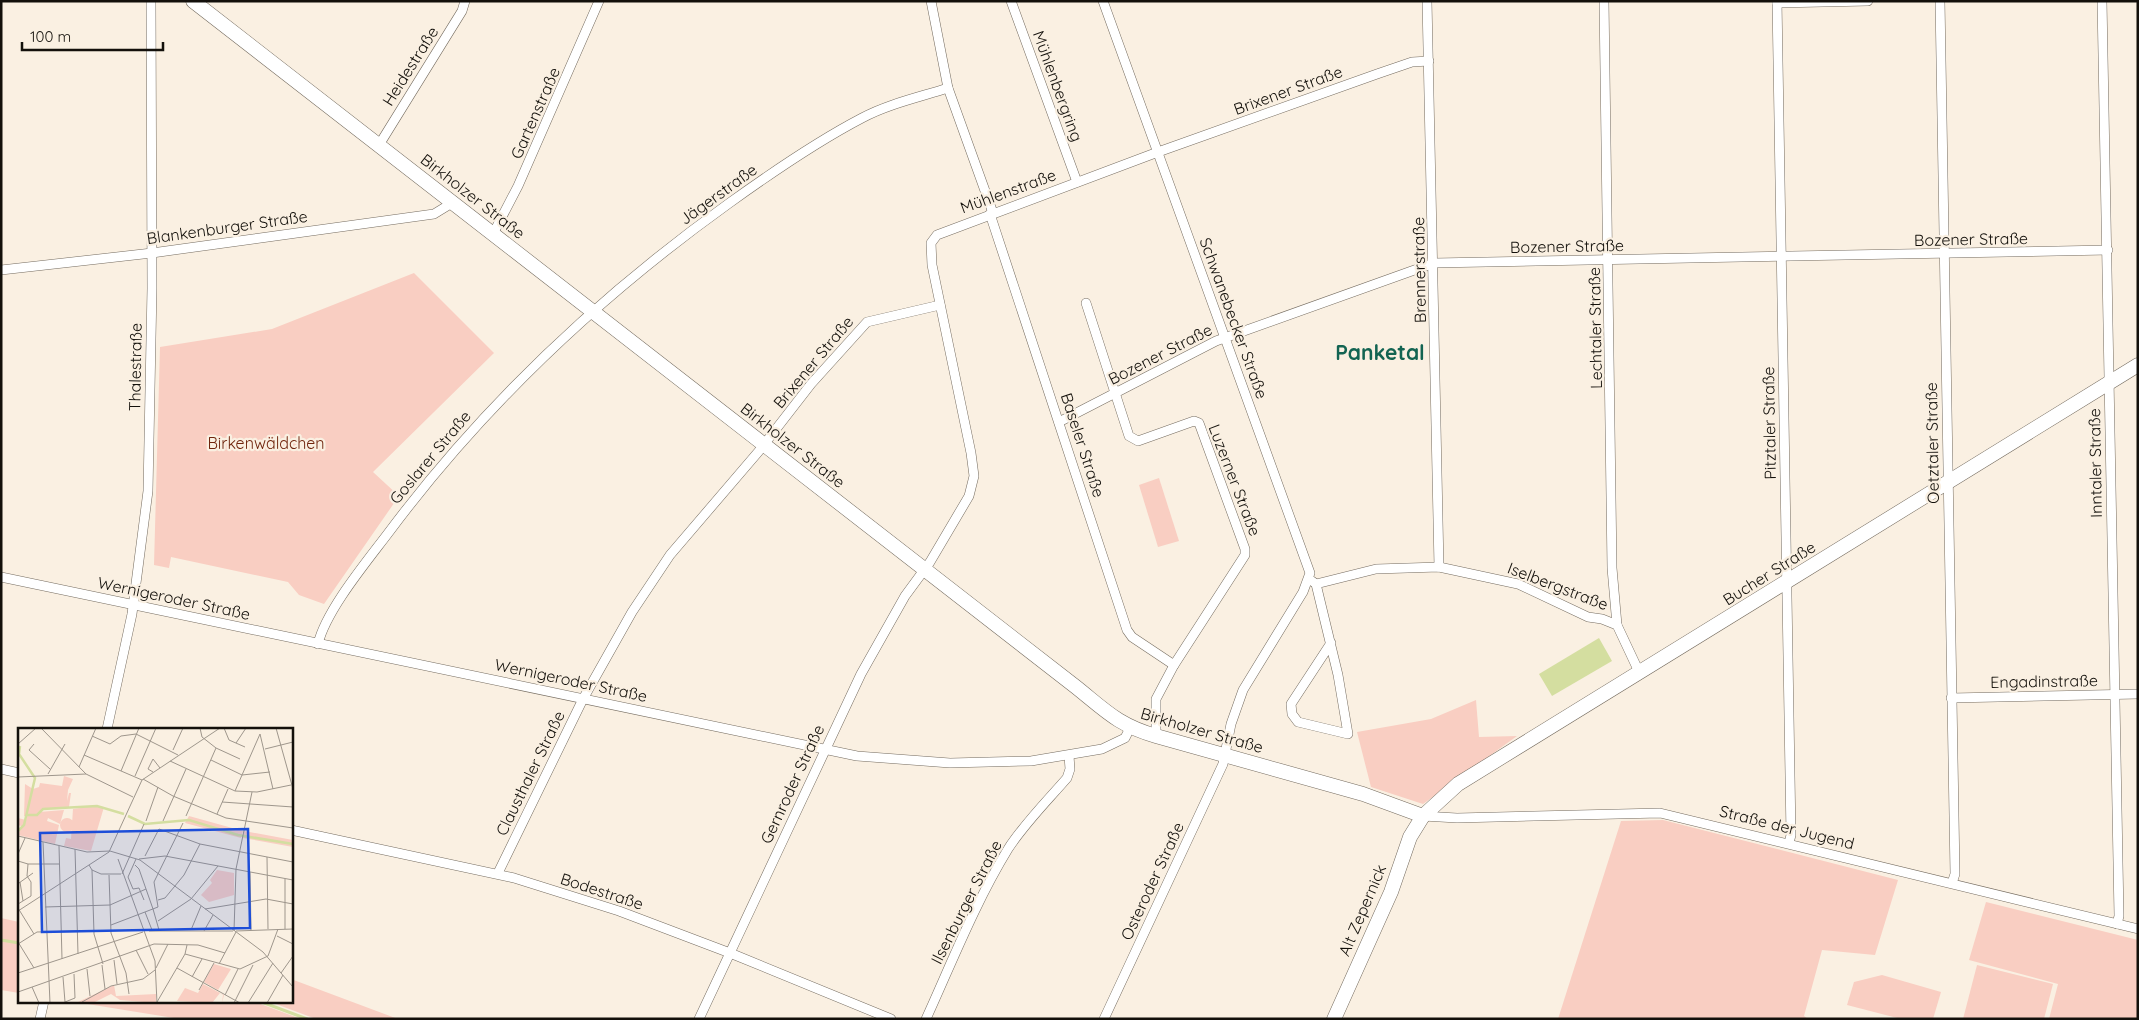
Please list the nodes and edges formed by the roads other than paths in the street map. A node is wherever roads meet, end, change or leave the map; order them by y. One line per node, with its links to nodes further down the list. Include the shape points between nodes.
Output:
1 (151, 1): 23 (street, Thalestraße)
2 (193, 1): 16 (street, Birkholzer Straße)
3 (465, 1): 16 (street, Heidestraße, via 462,11)
4 (599, 1): 21 (street, Gartenstraße, via 518,186)
5 (931, 1): 15 (street)
6 (1011, 1): 18 (street, Mühlenbergring)
7 (1103, 1): 17 (street, Schwanebecker Straße)
8 (1427, 1): 14 (street, Brennerstraße)
9 (1604, 1): 26 (street, Lechtaler Straße)
10 (1868, 1): 13 (street)
11 (1940, 1): 24 (street, Oetztaler Straße)
12 (2102, 1): 22 (street, Inntaler Straße)
13 (1777, 2): 25 (street, Pitztaler Straße)
14 (1429, 60): 17 (street, Brixener Straße, via 1412,62); 27 (street, Brennerstraße)
15 (948, 88): 20 (street); 31 (street, Jägerstraße, via 866,116 757,183)
16 (379, 145): 19 (street, Birkholzer Straße)
17 (1158, 152): 18 (street, Mühlenstraße); 32 (street, Schwanebecker Straße)
18 (1077, 182): 20 (street, Mühlenstraße)
19 (452, 203): 21 (street, Birkholzer Straße); 23 (street, Blankenburger Straße, via 434,214)
20 (991, 213): 30 (street, Mühlenstraße, via 949,229 937,235 931,243 930,254); 36 (street, Baseler Straße)
21 (493, 234): 31 (street, Birkholzer Straße)
22 (2108, 250): 24 (street, Bozener Straße); 34 (street, Inntaler Straße)
23 (152, 253): 28 (street, Blankenburger Straße); 44 (street, Thalestraße, via 148,490)
24 (1942, 255): 25 (street, Bozener Straße); 38 (street, Oetztaler Straße)
25 (1782, 258): 26 (street, Bozener Straße); 43 (street, Pitztaler Straße)
26 (1609, 260): 27 (street, Bozener Straße); 45 (street, Lechtaler Straße, via 1612,568)
27 (1434, 263): 32 (street, Bozener Straße); 40 (street, Brennerstraße)
28 (1, 270)
29 (1086, 303): 35 (street, Luzerner Straße)
30 (940, 305): 37 (street, Brixener Straße, via 867,322 811,384); 39 (street, Mühlenstraße, via 974,476 969,496)
31 (592, 311): 37 (street, Birkholzer Straße); 47 (street, Goslarer Straße, via 484,416 425,485 355,579 335,609)
32 (1226, 338): 35 (street, Bozener Straße); 42 (street, Schwanebecker Straße)
33 (2138, 365): 34 (street, Bucher Straße)
34 (2109, 383): 38 (street, Bucher Straße); 50 (street, Inntaler Straße)
35 (1114, 394): 36 (street, Bozener Straße); 48 (street, Luzerner Straße, via 1124,425 1133,440 1194,421 1199,424 1245,549 1245,555)
36 (1059, 422): 48 (street, Baseler Straße, via 1127,630 1132,637)
37 (764, 445): 39 (street, Birkholzer Straße); 53 (street, Clausthaler Straße, via 670,555 632,612)
38 (1948, 483): 43 (street, Bucher Straße); 52 (street, Oetztaler Straße)
39 (924, 568): 55 (street, Birkholzer Straße, via 1118,722); 57 (street, Gernroder Straße, via 877,644)
40 (1439, 568): 42 (street, Iselbergstraße, via 1376,569); 45 (street, Iselbergstraße, via 1518,584 1588,617 1602,618)
41 (1, 577): 44 (street, Wernigeroder Straße)
42 (1312, 582): 46 (street, Schwanebecker Straße); 58 (street, Osteroder Straße, via 1243,690 1230,724)
43 (1787, 583): 49 (street, Bucher Straße); 64 (street, Pitztaler Straße)
44 (134, 605): 47 (street, Wernigeroder Straße); 54 (street, Thalestraße)
45 (1617, 625): 49 (street, Iselbergstraße)
46 (1331, 643): 46 (street, Schwanebecker Straße, via 1338,675 1348,734 1298,722 1292,714 1291,704)
47 (318, 644): 53 (street, Wernigeroder Straße)
48 (1174, 665): 56 (street, Luzerner Straße, via 1156,700)
49 (1640, 674): 62 (street, Bucher Straße, via 1458,784)
50 (2115, 694): 51 (street, Engadinstraße); 52 (street, Engadinstraße); 67 (street, Inntaler Straße, via 2119,916)
51 (2138, 694)
52 (1951, 698): 66 (street, Oetztaler Straße, via 1955,874)
53 (583, 699): 57 (street, Wernigeroder Straße); 65 (street, Clausthaler Straße)
54 (107, 728)
55 (1130, 728): 56 (street, Birkholzer Straße); 59 (street, Wernigeroder Straße, via 1125,738 1116,744)
56 (1156, 736): 58 (street, Birkholzer Straße)
57 (825, 749): 59 (street, Wernigeroder Straße, via 890,760 950,763); 69 (street, Gernroder Straße)
58 (1226, 755): 62 (street, Birkholzer Straße, via 1363,794); 75 (street, Osteroder Straße)
59 (1070, 756): 74 (street, Ilsenburger Straße, via 1067,778 1013,843 994,874 961,938)
60 (1, 769): 61 (street)
61 (18, 773)
62 (1423, 816): 64 (street, Straße der Jugend, via 1458,818 1660,812); 76 (street, Alt Zepernick, via 1410,837 1391,892)
63 (292, 830): 65 (street, Bodestraße)
64 (1789, 843): 66 (street, Straße der Jugend)
65 (498, 873): 69 (street, Bodestraße, via 618,911)
66 (1952, 883): 67 (street, Straße der Jugend)
67 (2116, 924): 68 (street, Straße der Jugend)
68 (2138, 929)
69 (730, 953): 72 (street, Gernroder Straße); 73 (street, Bodestraße)
70 (44, 1002): 71 (street)
71 (40, 1019)
72 (699, 1019)
73 (890, 1019)
74 (926, 1019)
75 (1104, 1019)
76 (1334, 1019)

